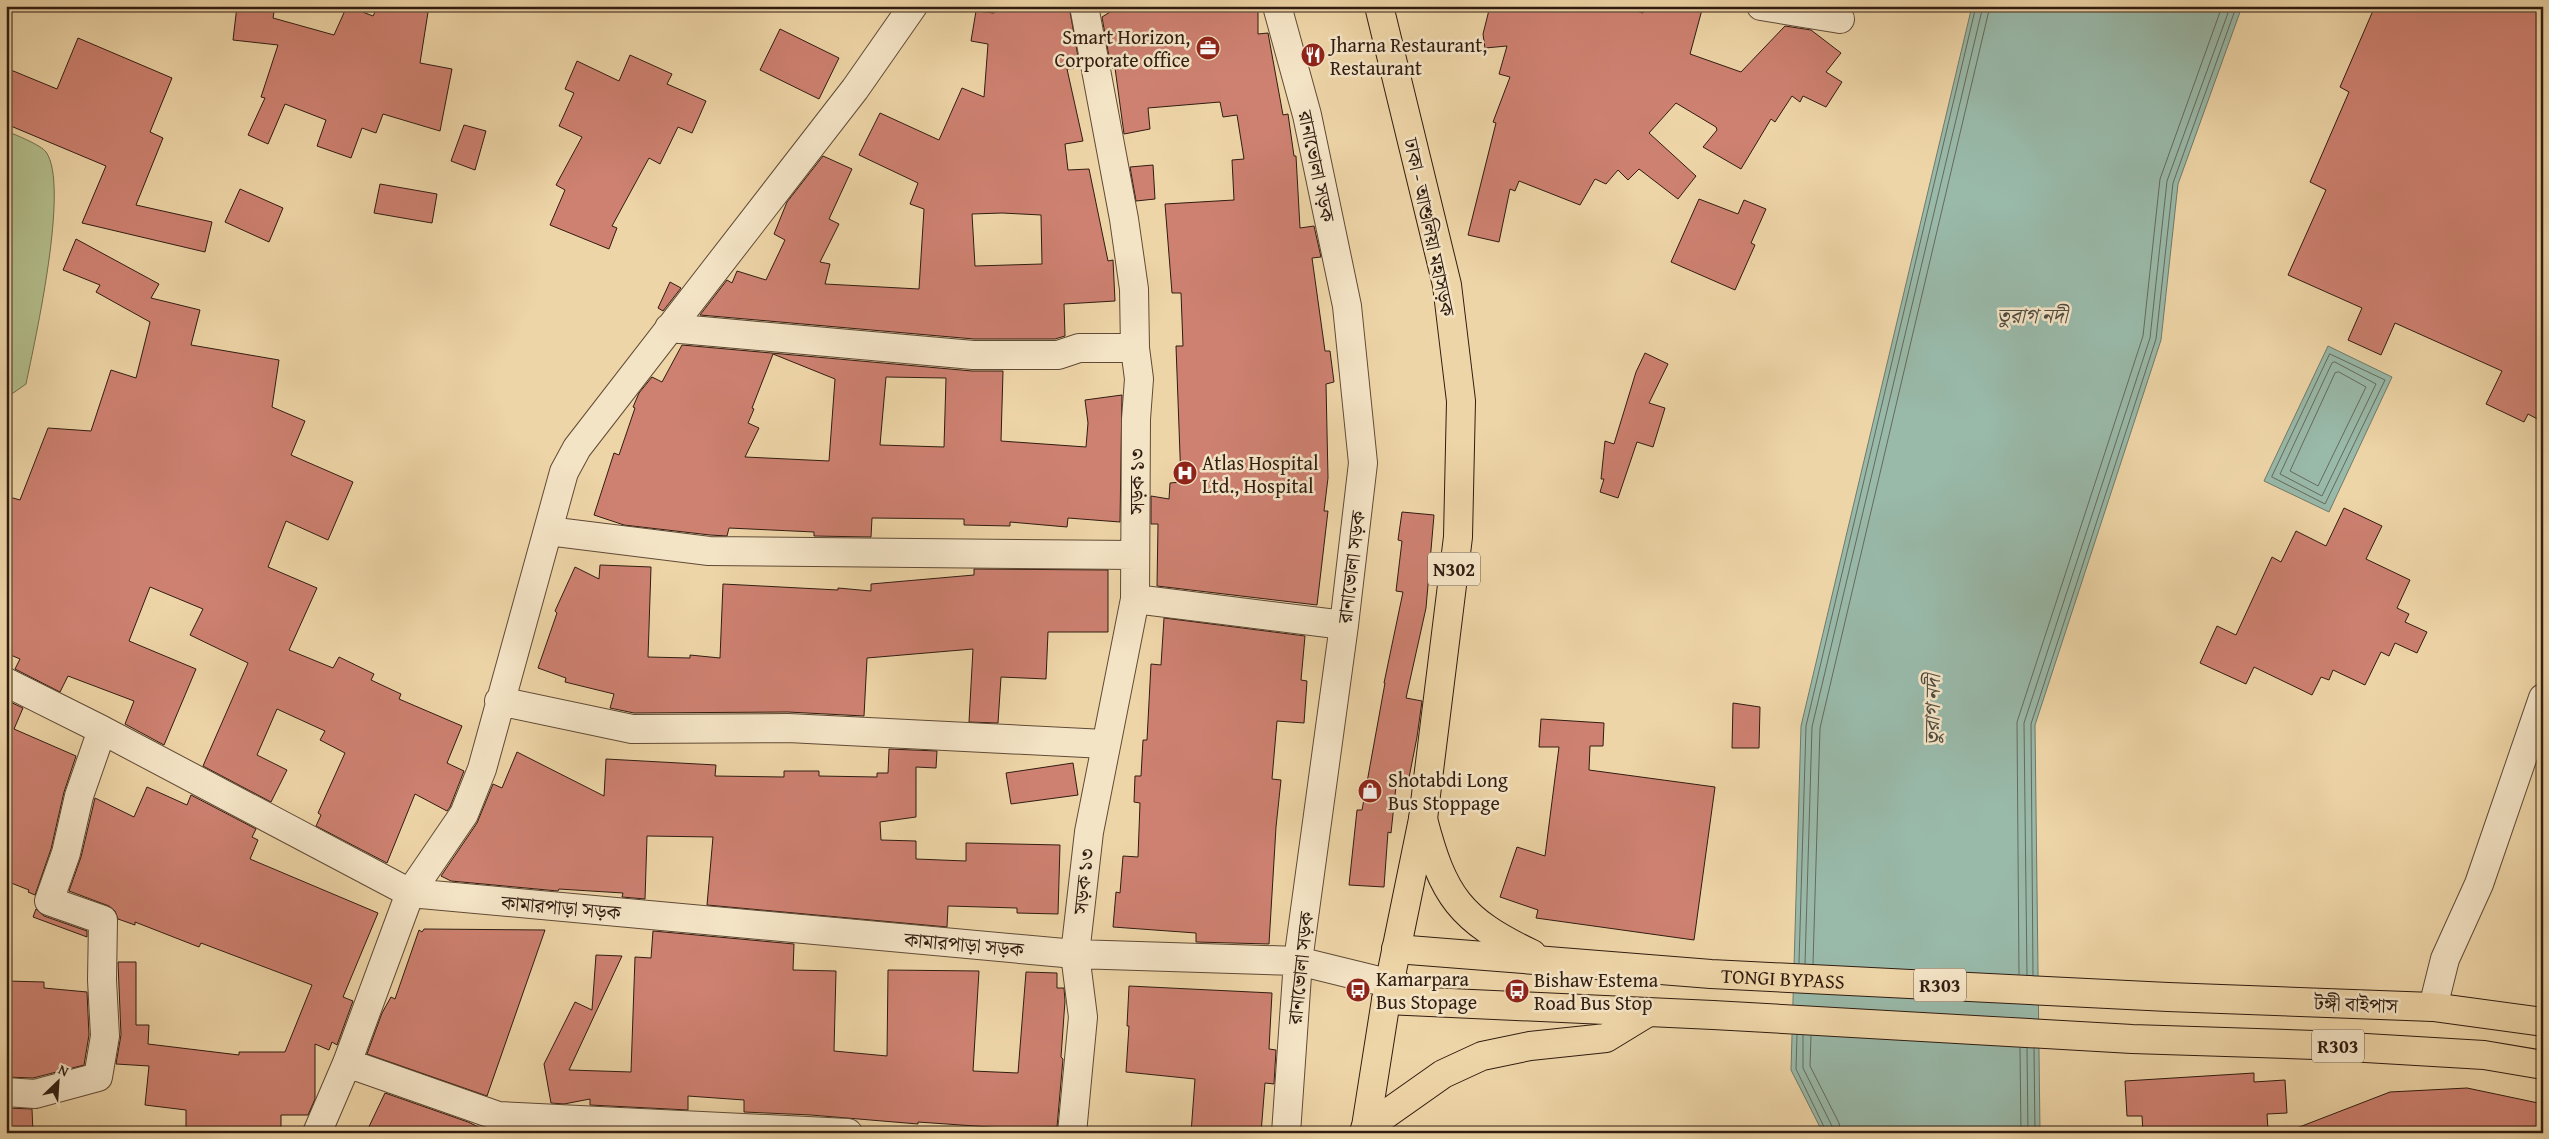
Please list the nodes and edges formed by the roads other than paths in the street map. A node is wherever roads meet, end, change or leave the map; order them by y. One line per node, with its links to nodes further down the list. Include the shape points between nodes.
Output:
1 (913, 6): 7 (street, via 855,89)
2 (1084, 6): 8 (street, সড়ক ১৩, via 1124,219 1134,288)
3 (1277, 6): 12 (street, রানাভোলা সড়ক, via 1307,115 1347,306 1363,463)
4 (1379, 6): 18 (main road, ঢাকা - আশুলিয়া মহাসড়ক / N302, via 1447,285 1461,400 1458,537)
5 (1761, 6): 6 (street)
6 (1840, 19)
7 (669, 328): 8 (street, via 973,355 1058,355 1079,348); 9 (street, via 577,448 564,472)
8 (1135, 348): 10 (street, সড়ক ১৩, via 1139,379)
9 (548, 532): 10 (street, via 709,551); 15 (street)
10 (1135, 555): 11 (street, সড়ক ১৩)
11 (1135, 599): 12 (street); 17 (street, সড়ক ১৩)
12 (1344, 625): 22 (street, রানাভোলা সড়ক)
13 (6, 682): 16 (street)
14 (2543, 698): 26 (street, via 2479,884 2445,959)
15 (499, 701): 17 (street, via 632,729 788,728); 19 (street, via 482,769 464,814)
16 (102, 730): 19 (street); 31 (street, via 49,900 103,920 105,1036 98,1077 35,1094)
17 (1105, 744): 21 (street, সড়ক ১৩, via 1089,832)
18 (1423, 819): 20 (main road, ঢাকা - আশুলিয়া মহাসড়ক / N302); 23 (main road, via 1447,889 1468,915 1496,937)
19 (410, 893): 21 (street, কামারপাড়া সড়ক); 29 (street)
20 (1396, 949): 23 (main road, TONGI BYPASS / R303); 24 (main road, ঢাকা - আশুলিয়া মহাসড়ক / N302)
21 (1075, 954): 22 (street, কামারপাড়া সড়ক); 35 (street, সড়ক ১৩, via 1083,1017)
22 (1298, 961): 24 (street, কামারপাড়া সড়ক); 36 (street, রানাভোলা সড়ক)
23 (1549, 962): 25 (main road, TONGI BYPASS / R303, via 1711,974)
24 (1393, 993): 27 (main road, R303); 32 (main road, ঢাকা - আশুলিয়া মহাসড়ক / N302)
25 (2168, 997): 26 (main road, টঙ্গী বাইপাস / R303)
26 (2432, 1007): 28 (main road, টঙ্গী বাইপাস / R303)
27 (1647, 1013): 30 (main road, R303, via 2132,1039 2315,1044 2484,1055); 32 (main road, via 1606,1038 1530,1046 1482,1056 1443,1074)
28 (2543, 1022)
29 (347, 1063): 33 (street); 34 (street, via 498,1116)
30 (2543, 1065)
31 (6, 1092)
32 (1365, 1131)
33 (317, 1133)
34 (848, 1133)
35 (1072, 1133)
36 (1286, 1133)

